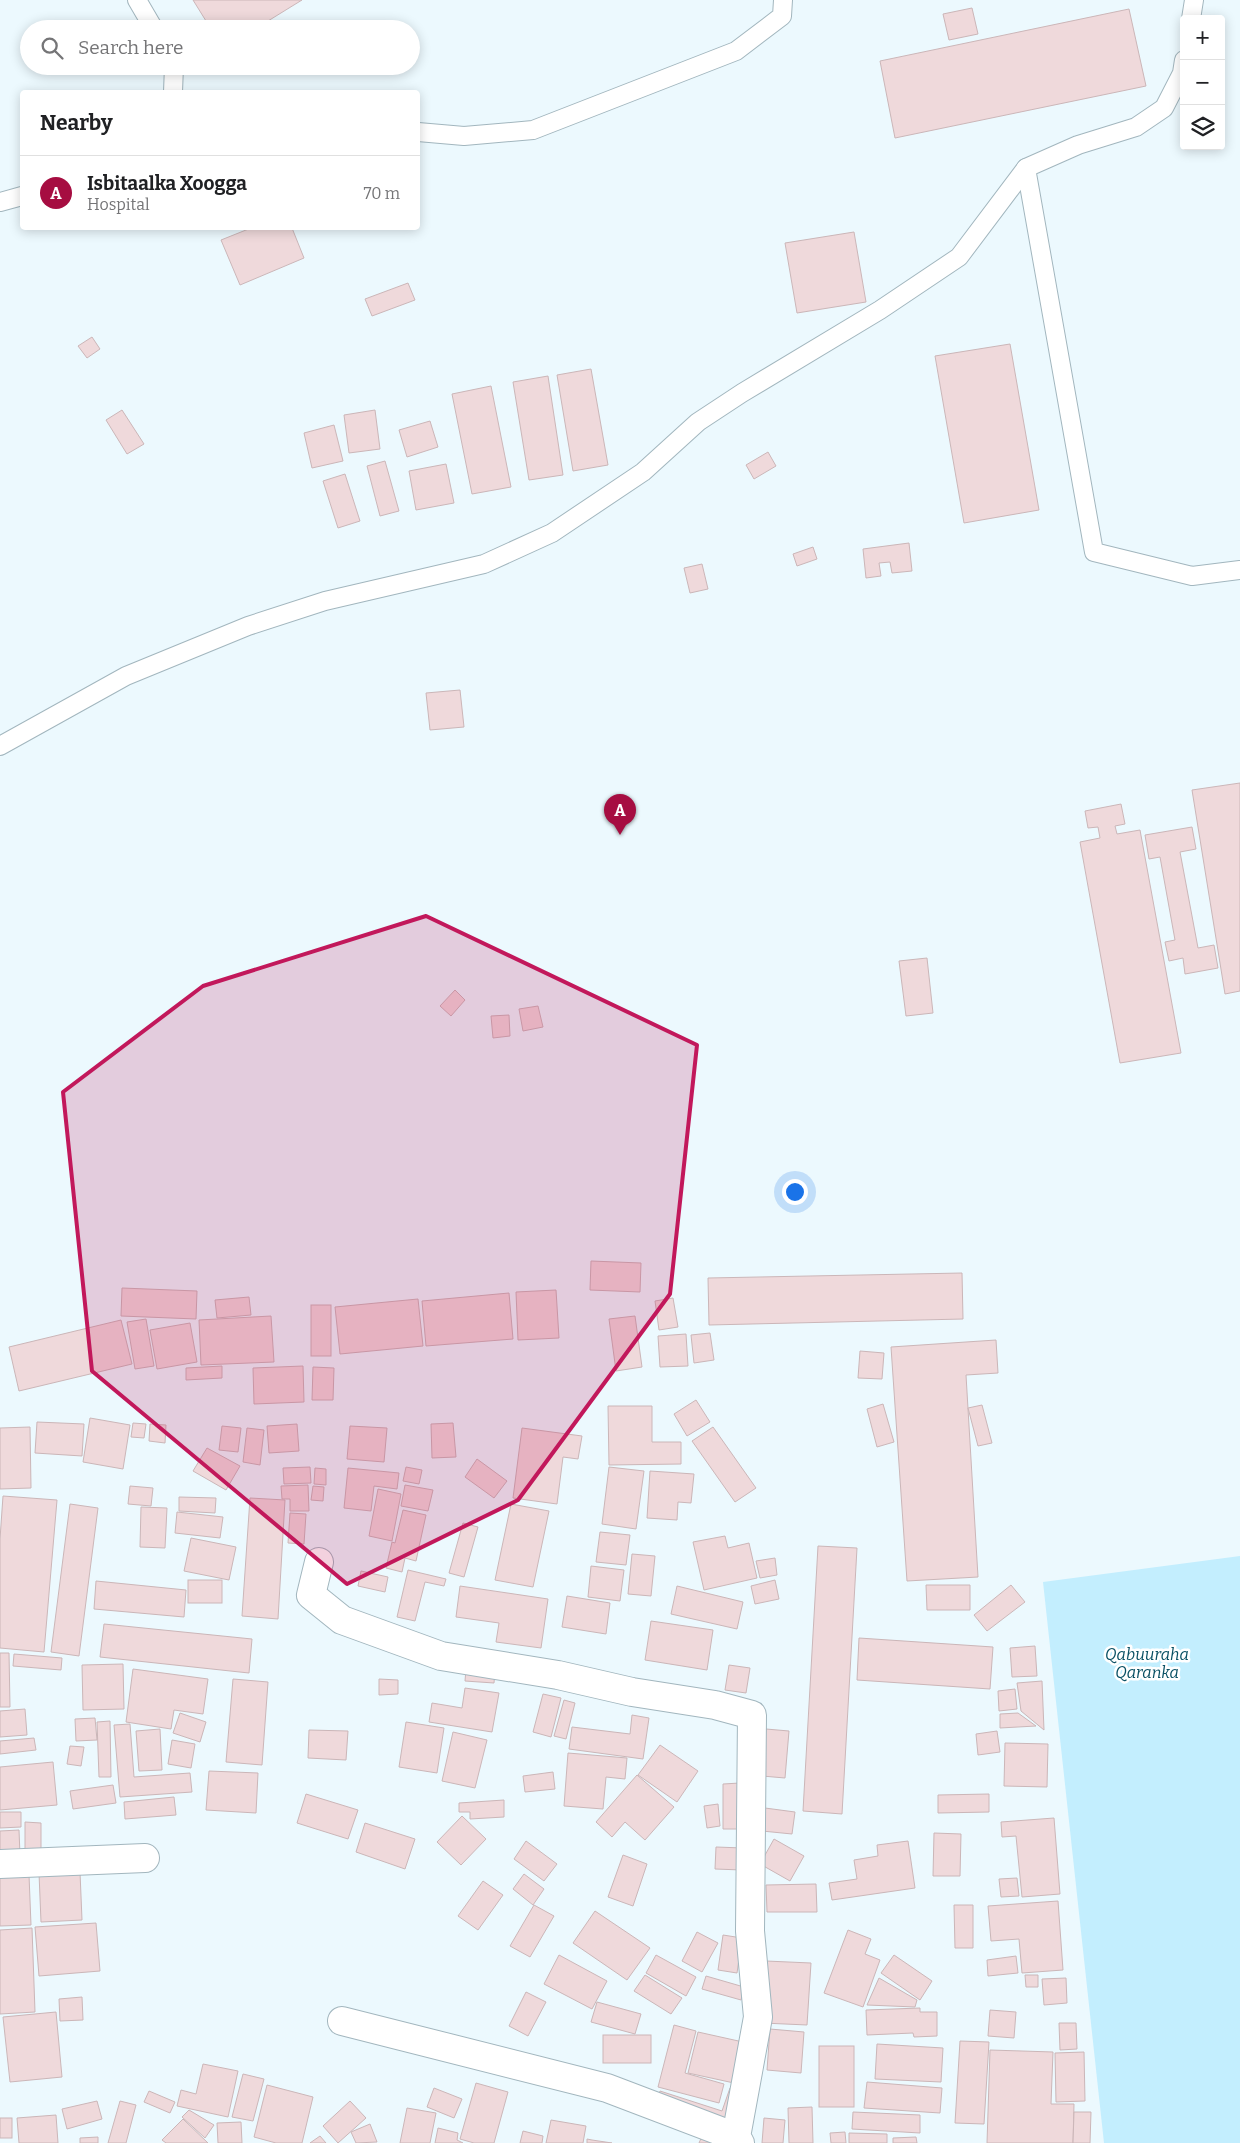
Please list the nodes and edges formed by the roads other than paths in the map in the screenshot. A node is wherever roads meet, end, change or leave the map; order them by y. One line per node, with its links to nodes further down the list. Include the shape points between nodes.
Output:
1 (137, 0): 5 (lane)
2 (783, 0): 9 (lane, via 782,16 736,51 533,130 464,136)
3 (1194, 0): 4 (lane)
4 (1192, 15)
5 (149, 20)
6 (174, 75): 8 (lane)
7 (1180, 78): 10 (lane, via 1164,108 1136,128 1078,145)
8 (173, 90)
9 (420, 132)
10 (1026, 168): 13 (lane, via 1094,552 1192,576); 14 (lane, via 959,257 880,310 705,417 643,472 552,533 484,564 325,601 248,626 126,676)
11 (20, 197): 12 (lane)
12 (0, 202)
13 (1240, 570)
14 (0, 746)
15 (319, 1562): 19 (street, via 311,1595 342,1620 441,1656 558,1675 752,1715 750,1931 758,2017)
16 (145, 1858): 17 (street)
17 (0, 1864)
18 (342, 2021): 19 (street, via 607,2088)
19 (738, 2140)

